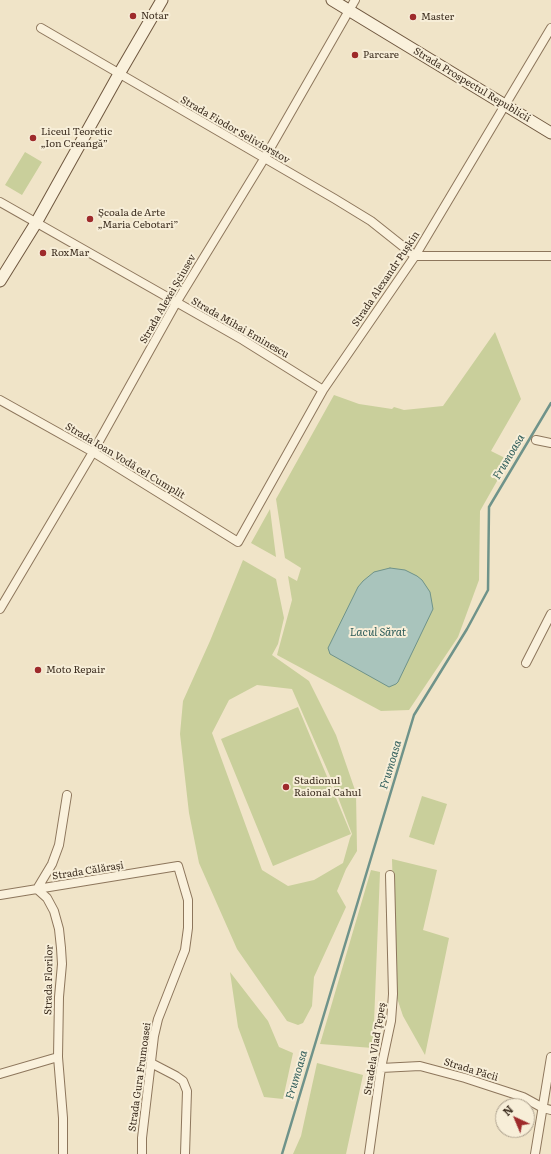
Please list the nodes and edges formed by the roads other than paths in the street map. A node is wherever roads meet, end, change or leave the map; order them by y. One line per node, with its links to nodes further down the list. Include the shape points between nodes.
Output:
1 (162, 0): 7 (main road)
2 (332, 0): 4 (main road, Strada Prospectul Republicii)
3 (355, 0): 4 (street, Strada Alexei Șciusev)
4 (349, 10): 8 (main road, Strada Prospectul Republicii); 10 (street, Strada Alexei Șciusev)
5 (41, 28): 7 (street, Strada Fiodor Seliviorstov)
6 (551, 28): 8 (street, Strada Alexandr Pușkin)
7 (119, 74): 10 (street, Strada Fiodor Seliviorstov); 12 (main road)
8 (506, 105): 9 (main road, Strada Prospectul Republicii); 13 (street, Strada Alexandr Pușkin)
9 (551, 133)
10 (264, 159): 13 (street, Strada Fiodor Seliviorstov, via 371,221); 16 (street, Strada Alexei Șciusev)
11 (0, 202): 12 (street, Strada Mihai Eminescu)
12 (36, 223): 15 (main road); 16 (street, Strada Mihai Eminescu)
13 (415, 256): 14 (street); 17 (street, Strada Alexandr Pușkin)
14 (551, 256)
15 (0, 281)
16 (176, 303): 17 (street, Strada Mihai Eminescu, via 243,340); 21 (street, Strada Alexei Șciusev)
17 (323, 390): 22 (street, Strada Alexandr Pușkin)
18 (0, 400): 21 (street, Strada Ioan Vodă cel Cumplit)
19 (536, 440): 20 (street)
20 (551, 443)
21 (93, 452): 22 (street, Strada Ioan Vodă cel Cumplit); 23 (street, Strada Alexei Șciusev)
22 (238, 542)
23 (0, 609)
24 (551, 614): 25 (street)
25 (526, 663)
26 (67, 795): 29 (street, via 59,845 52,864)
27 (178, 866): 29 (street, Strada Călărași); 33 (street, Strada Gura Frumoasei, via 188,900 185,950 158,1019)
28 (390, 875): 34 (street, Stradela Vlad Țepeş, via 393,994 391,1021)
29 (37, 889): 30 (street, Strada Călărași); 31 (street, Strada Florilor, via 47,898 59,929 62,964)
30 (0, 895)
31 (58, 1057): 35 (street); 37 (street, Strada Florilor)
32 (551, 1057): 36 (street)
33 (151, 1063): 38 (street, Strada Gura Frumoasei); 39 (street, via 183,1081 187,1091)
34 (381, 1068): 36 (street, Strada Păcii, via 420,1066 523,1097); 40 (street, Stradela Vlad Țepeş)
35 (0, 1074)
36 (547, 1109): 41 (street)
37 (63, 1154)
38 (142, 1154)
39 (185, 1154)
40 (369, 1154)
41 (535, 1154)

